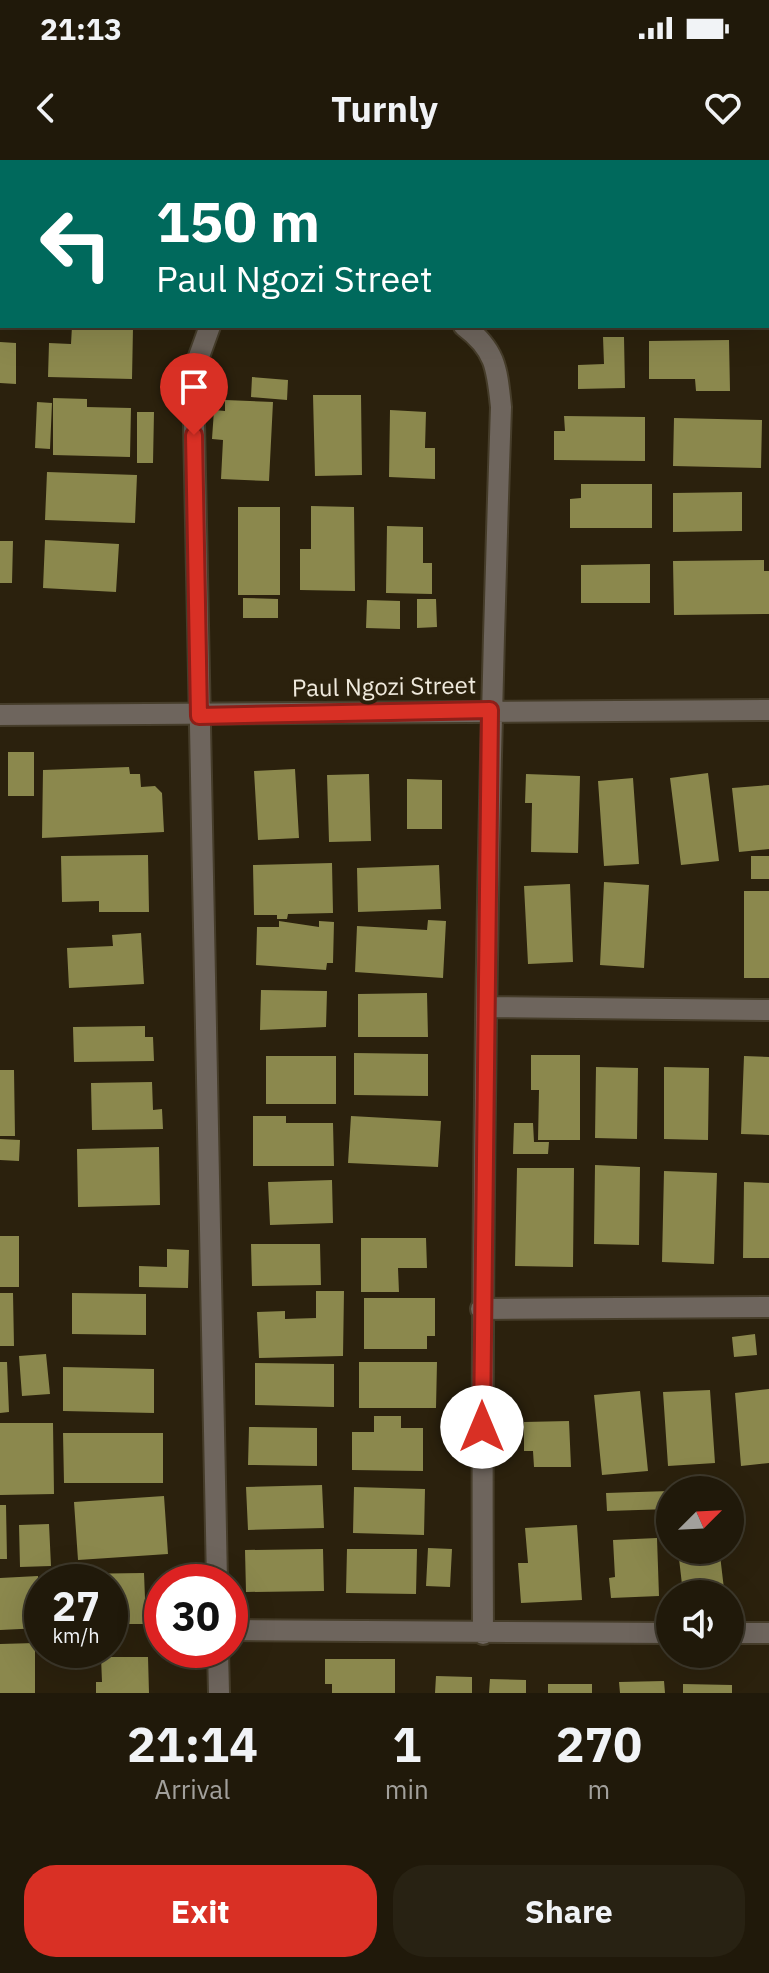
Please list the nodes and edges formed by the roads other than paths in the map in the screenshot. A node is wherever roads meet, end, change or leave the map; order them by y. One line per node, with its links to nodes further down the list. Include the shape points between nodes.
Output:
1 (209, 328): 6 (street, via 193,373)
2 (467, 328): 3 (street, via 484,341 497,367 501,407)
3 (490, 710): 4 (street, Paul Ngozi Street); 6 (street, Paul Ngozi Street); 7 (street)
4 (769, 710)
5 (0, 715): 6 (street, Paul Ngozi Street)
6 (199, 716): 11 (street)
7 (487, 1007): 8 (street); 10 (street)
8 (769, 1010)
9 (769, 1307): 10 (street)
10 (481, 1309): 16 (street)
11 (217, 1564)
12 (248, 1630): 16 (street)
13 (656, 1633): 16 (street)
14 (744, 1633): 15 (street)
15 (769, 1633)
16 (483, 1634)
17 (218, 1668): 18 (street)
18 (219, 1693)

